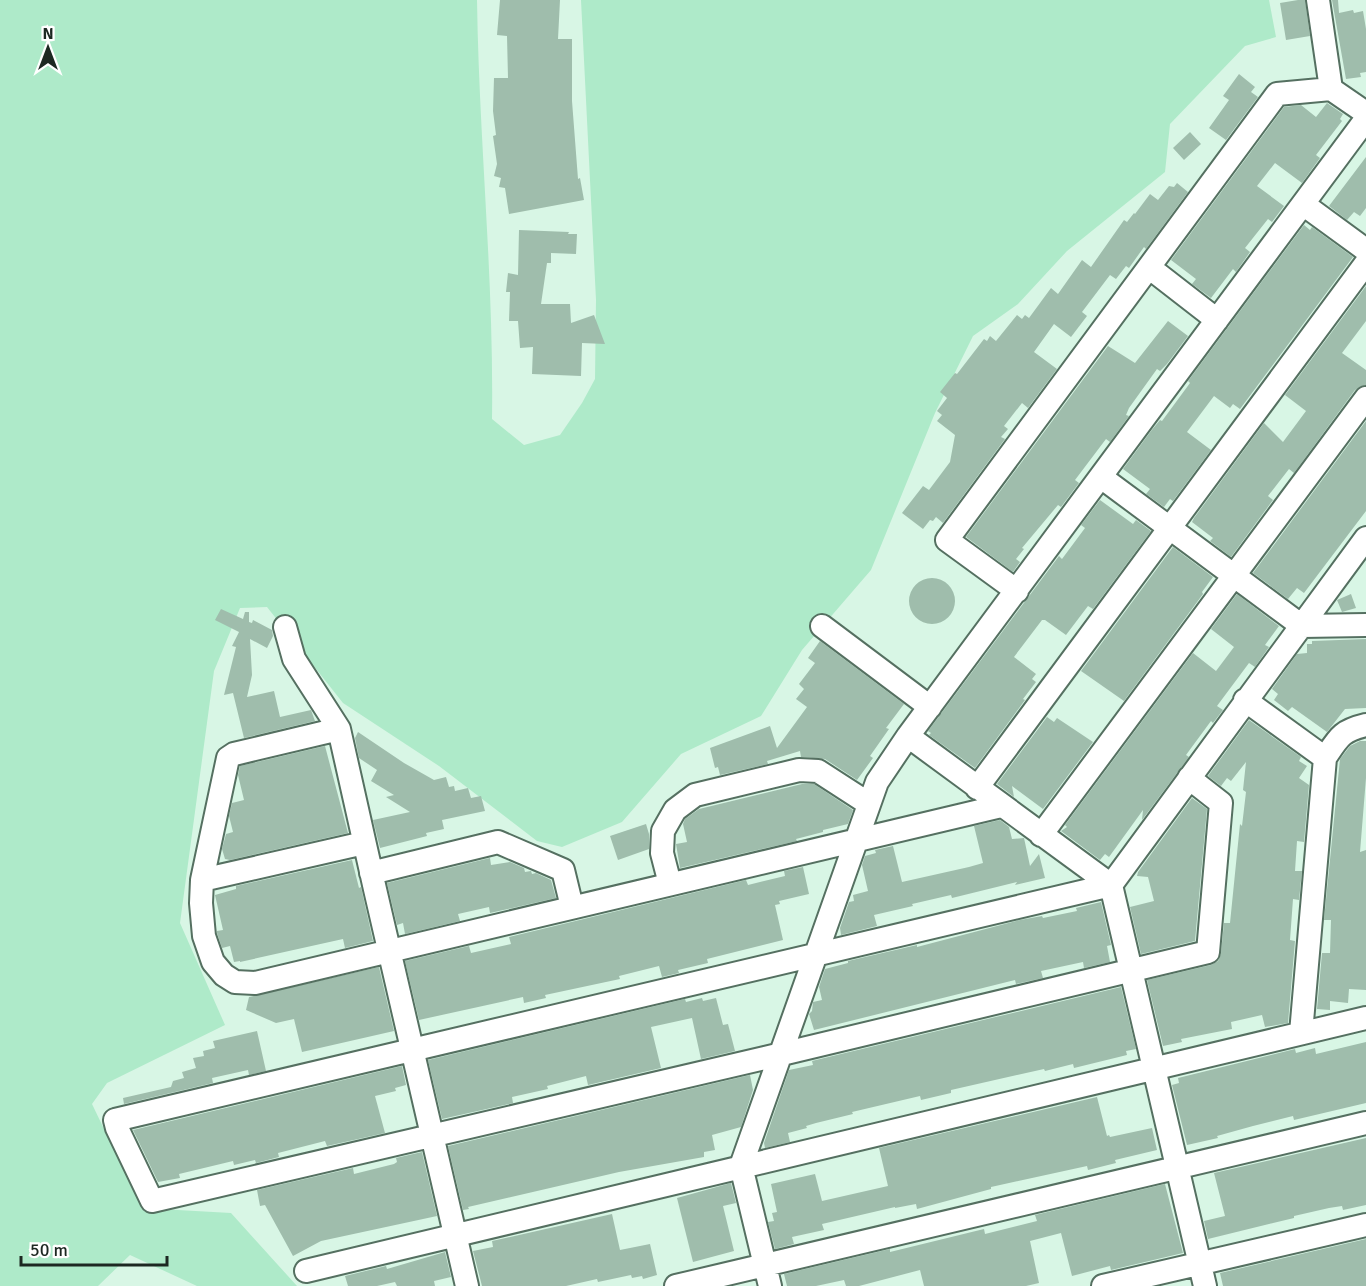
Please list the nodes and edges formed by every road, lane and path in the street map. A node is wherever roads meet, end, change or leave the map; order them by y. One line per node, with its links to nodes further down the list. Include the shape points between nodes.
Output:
1 (1318, 0): 2 (street)
2 (1332, 89): 3 (street); 8 (street, via 1277,94)
3 (1366, 113)
4 (1366, 119): 5 (street)
5 (1303, 204): 6 (street); 9 (street)
6 (1366, 250)
7 (1366, 263): 12 (street)
8 (1150, 268): 9 (street); 15 (street, via 947,540)
9 (1218, 320): 11 (street)
10 (1366, 398): 14 (street)
11 (1101, 477): 12 (street); 15 (street)
12 (1169, 528): 14 (street); 27 (street)
13 (1366, 538): 18 (street)
14 (1234, 576): 18 (street); 30 (street)
15 (1017, 591): 21 (street)
16 (1366, 625): 18 (street)
17 (822, 626): 21 (street)
18 (1302, 626): 20 (street)
19 (285, 627): 23 (street, via 294,659)
20 (1245, 700): 25 (street); 26 (street)
21 (930, 707): 24 (street)
22 (1366, 724): 25 (street, via 1346,730)
23 (339, 729): 32 (street); 34 (street, via 228,758)
24 (908, 736): 27 (street); 28 (street, via 877,782)
25 (1325, 758): 42 (street)
26 (1189, 778): 36 (street); 40 (street, via 1221,802 1208,952)
27 (976, 788): 29 (street)
28 (869, 804): 31 (street); 35 (street, via 818,771 799,770 695,795 675,810 663,831 662,853)
29 (1001, 806): 30 (street); 31 (street)
30 (1041, 835): 36 (street)
31 (855, 841): 35 (street); 39 (street)
32 (364, 843): 33 (street); 34 (street)
33 (371, 873): 37 (street, via 498,842 563,870); 38 (street)
34 (202, 880): 38 (street, via 204,936 213,962 235,982 255,983)
35 (670, 884): 37 (street)
36 (1111, 885): 39 (street); 40 (street)
37 (572, 907): 38 (street)
38 (389, 952): 43 (street)
39 (816, 954): 43 (street); 44 (street)
40 (1131, 971): 44 (street); 45 (street)
41 (1366, 1018): 42 (street)
42 (1301, 1033): 45 (street)
43 (412, 1050): 47 (street); 47 (street, via 115,1120 152,1201)
44 (780, 1054): 47 (street); 48 (street)
45 (1154, 1069): 48 (street); 49 (street)
46 (1366, 1123): 49 (street)
47 (432, 1134): 51 (street)
48 (741, 1166): 51 (street); 54 (street)
49 (1178, 1168): 52 (street); 54 (street)
50 (1366, 1225): 52 (street)
51 (455, 1234): 53 (street); 55 (street)
52 (1200, 1263): 57 (street); 58 (street)
53 (306, 1270)
54 (767, 1276): 56 (street)
55 (467, 1286)
56 (676, 1286)
57 (1103, 1286)
58 (1205, 1286)

